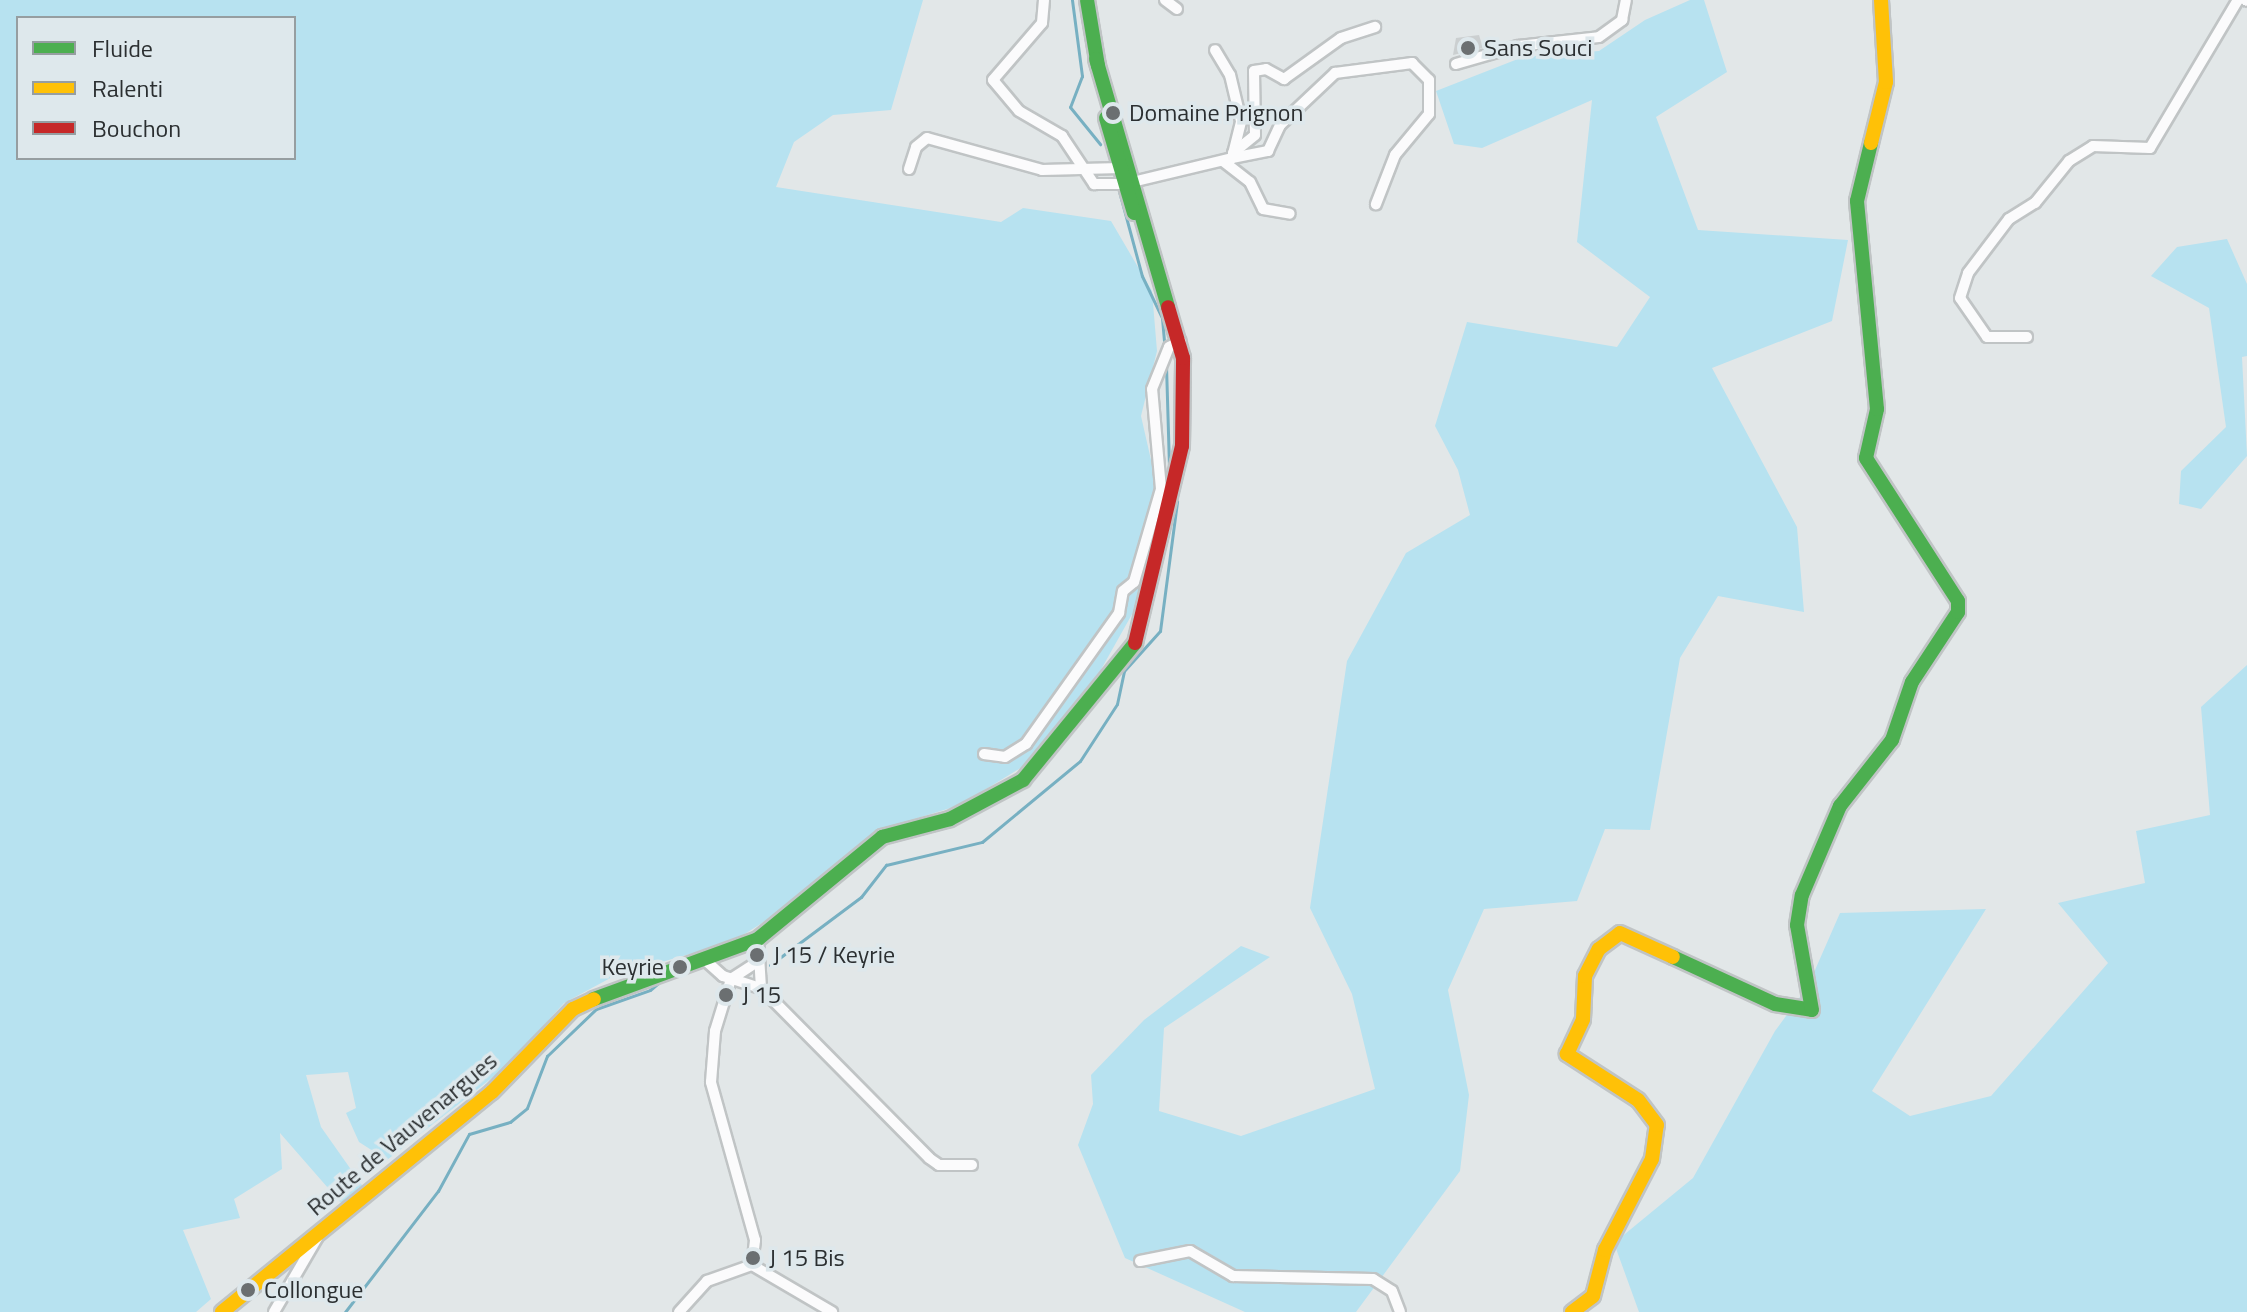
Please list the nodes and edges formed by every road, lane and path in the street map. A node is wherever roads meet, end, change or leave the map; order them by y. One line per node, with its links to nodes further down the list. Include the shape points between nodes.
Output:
1 (1044, 0): 15 (street, via 1042,23 993,80 1019,111 1062,136)
2 (1087, 0): 10 (main road, Route de Vauvenargues)
3 (1165, 0): 7 (street)
4 (1626, 0): 11 (street, via 1622,20 1599,37 1518,46)
5 (1881, 0): 37 (main road, via 1886,82 1857,201 1877,409 1866,458 1958,601 1958,612 1912,682 1892,740 1840,806 1802,895 1797,925 1812,1010 1775,1004 1620,933 1599,949 1585,976 1583,1019 1567,1054 1638,1100 1657,1125 1652,1159 1605,1250 1593,1296)
6 (2238, 0): 19 (street, via 2150,148 2093,146 2069,161 2035,203 2009,219 1968,273 1960,298 1987,337)
7 (1177, 9)
8 (1375, 27): 12 (street, via 1341,38 1284,79 1266,69 1254,71 1255,135)
9 (1215, 50): 12 (street, via 1230,75 1241,121)
10 (1096, 59): 13 (main road, Route de Vauvenargues); 16 (main road, Route de Vauvenargues)
11 (1456, 64)
12 (1229, 158): 16 (street); 17 (street, via 1268,151 1280,125 1335,73 1412,63 1429,80 1429,114 1395,155); 18 (street, via 1250,182 1263,209)
13 (1113, 165): 15 (street); 16 (main road, Route de Vauvenargues)
14 (909, 169): 15 (street, via 916,147 927,138 1042,170)
15 (1084, 170): 16 (street, via 1094,184)
16 (1124, 183): 20 (main road, Route de Vauvenargues)
17 (1376, 204)
18 (1290, 214)
19 (2027, 337)
20 (1181, 341): 21 (main road, Route de Vauvenargues, via 1185,410); 21 (street, via 1169,347 1152,389)
21 (1168, 489): 22 (street, via 1119,613 1026,744 1005,757); 23 (main road, Route de Vauvenargues, via 1147,625 1038,766 1007,792 950,819 882,837)
22 (984, 754)
23 (758, 939): 24 (main road, Route de Vauvenargues); 25 (street)
24 (705, 960): 26 (street); 29 (main road, Route de Vauvenargues, via 638,978 573,1009 492,1092 320,1230)
25 (757, 962): 26 (street); 27 (street)
26 (731, 979): 27 (street); 31 (street, via 715,1031 711,1082 755,1240)
27 (761, 988): 28 (street, via 929,1158 939,1165)
28 (972, 1165)
29 (296, 1259): 32 (main road, Route de Vauvenargues); 33 (street, via 292,1282)
30 (1140, 1261): 36 (street, via 1190,1251 1233,1276 1373,1279 1392,1291)
31 (752, 1265): 34 (street, via 707,1281); 35 (street)
32 (222, 1312)
33 (274, 1312)
34 (679, 1312)
35 (832, 1312)
36 (1400, 1312)
37 (1572, 1312)

